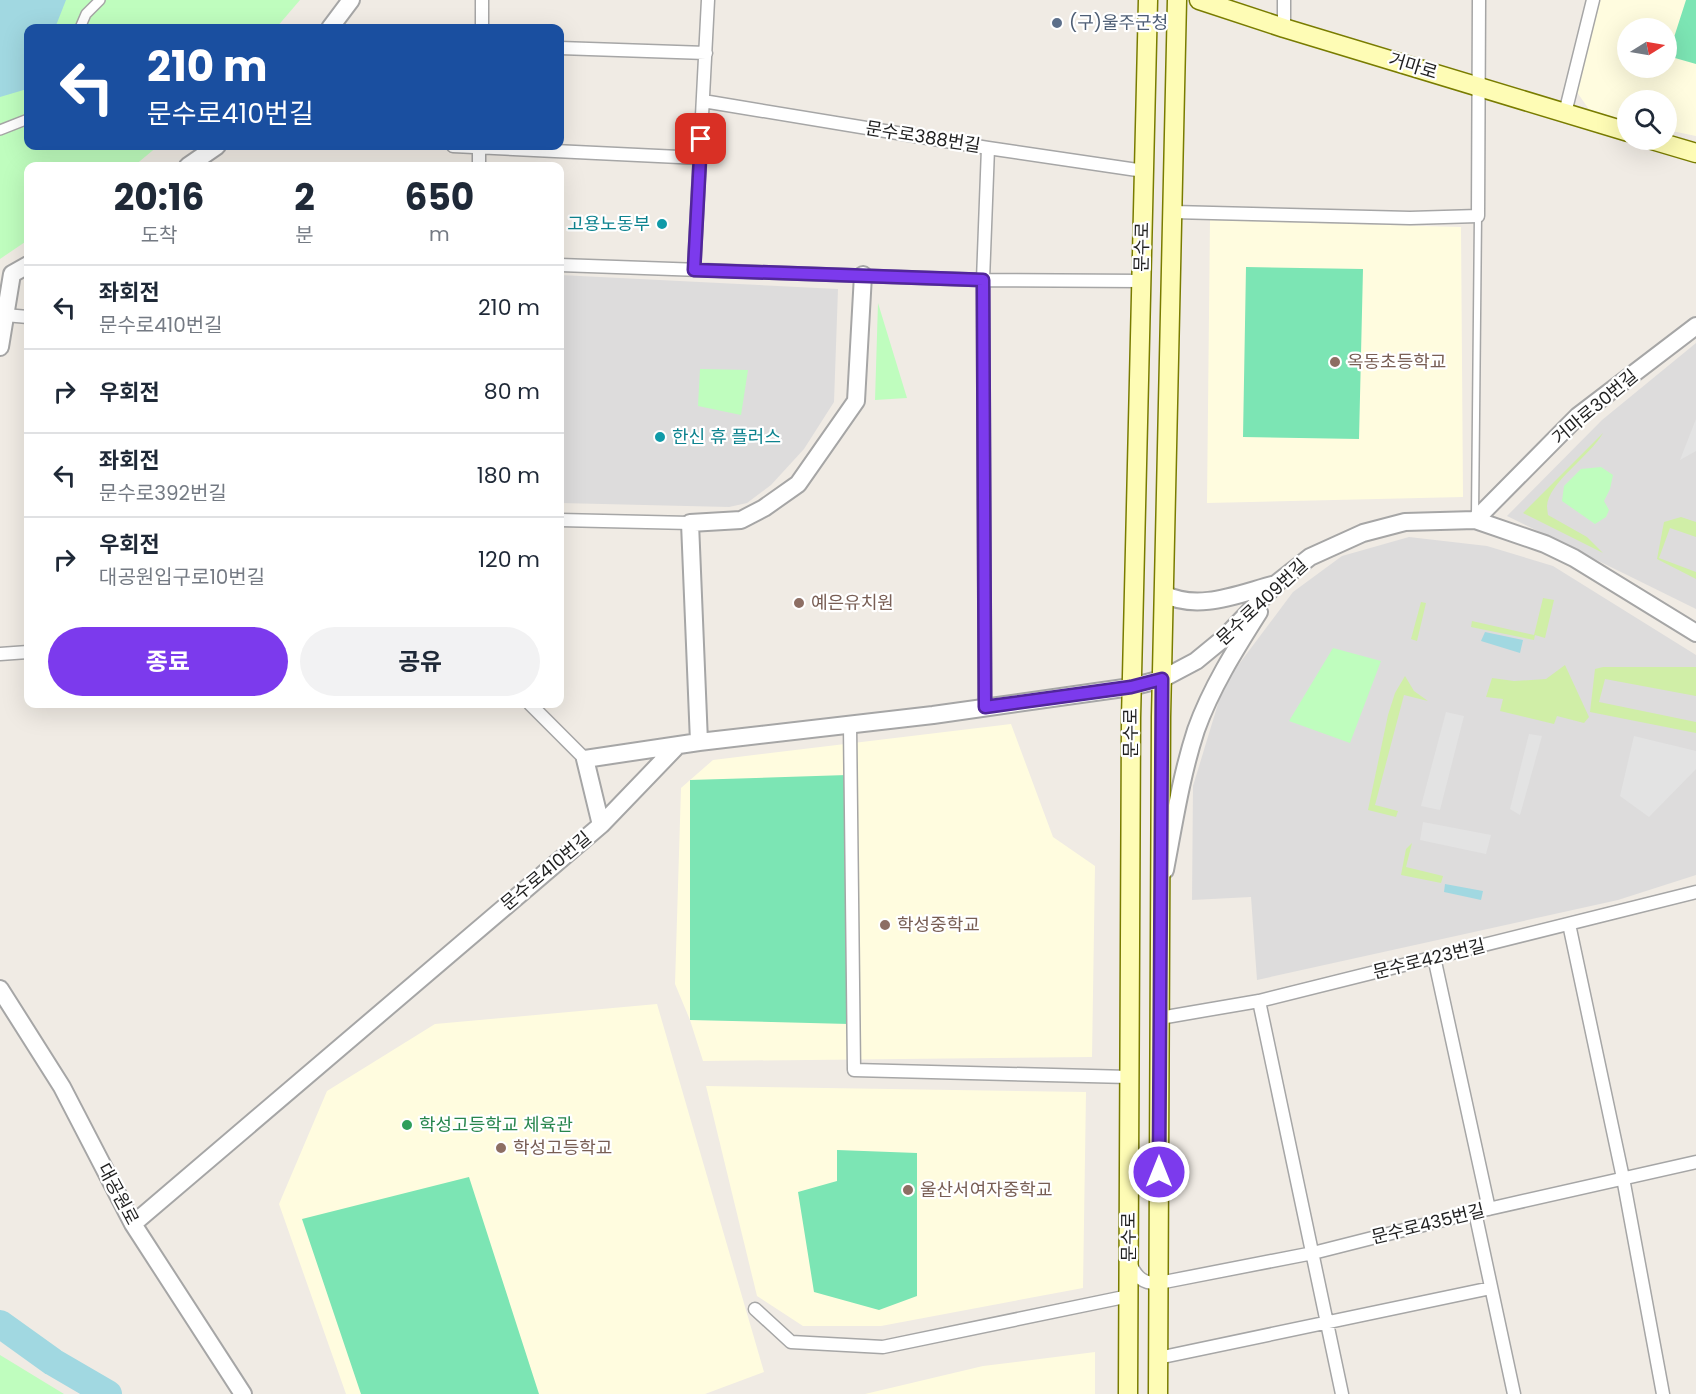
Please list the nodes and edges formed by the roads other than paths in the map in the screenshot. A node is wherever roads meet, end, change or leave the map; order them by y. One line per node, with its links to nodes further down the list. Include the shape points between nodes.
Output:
1 (100, 0): 11 (street)
2 (351, 0): 12 (street)
3 (482, 0): 13 (street)
4 (708, 0): 16 (street)
5 (1148, 0): 30 (main road, 문수로)
6 (1177, 0): 31 (main road, 문수로)
7 (1199, 0): 14 (main road, 거마로)
8 (1284, 0): 14 (street)
9 (1479, 0): 17 (street)
10 (1593, 0): 19 (street)
11 (82, 24)
12 (333, 24)
13 (482, 24)
14 (1284, 28): 17 (main road, 거마로)
15 (564, 48): 16 (street)
16 (706, 53): 18 (street)
17 (1479, 86): 19 (main road, 거마로); 32 (street)
18 (703, 101): 24 (street, 문수로388번길); 28 (street)
19 (1565, 114): 21 (main road, 거마로)
20 (24, 121): 22 (street)
21 (1617, 129)
22 (0, 130)
23 (1677, 147): 27 (main road)
24 (988, 148): 30 (street, 문수로388번길); 37 (street)
25 (211, 150): 29 (street)
26 (553, 150): 28 (street)
27 (1696, 153)
28 (700, 158): 35 (street)
29 (194, 162)
30 (1144, 171): 38 (main road, 문수로)
31 (1173, 212): 32 (street); 47 (main road, 문수로)
32 (1478, 216): 44 (lane)
33 (564, 265): 35 (street)
34 (24, 267): 39 (street, via 12,274)
35 (694, 270): 36 (street)
36 (863, 275): 37 (street); 45 (street, via 856,401 798,484 741,520)
37 (983, 280): 38 (street); 53 (street)
38 (1142, 281): 52 (main road, 문수로)
39 (5, 315): 40 (street); 42 (street)
40 (24, 317)
41 (1696, 326): 44 (street, 거마로30번길, via 1578,416)
42 (0, 347)
43 (564, 520): 45 (street)
44 (1475, 520): 46 (street, 문수로409번길, via 1406,522 1363,532 1310,557); 48 (street, 문수로409번길, via 1574,558)
45 (690, 523): 56 (street)
46 (1277, 583): 47 (street, via 1212,601 1180,601); 51 (street, 문수로409번길, via 1224,638 1196,661); 61 (street, via 1225,668 1197,729 1177,806)
47 (1164, 594): 51 (main road, 문수로)
48 (1696, 633)
49 (24, 652): 50 (street)
50 (0, 654)
51 (1162, 679): 52 (street); 61 (main road, 문수로)
52 (1131, 687): 53 (street); 67 (main road, 문수로)
53 (985, 707): 55 (street)
54 (534, 708): 58 (street)
55 (850, 725): 56 (street); 67 (street, via 854,1070)
56 (699, 742): 57 (street)
57 (678, 746): 58 (street); 59 (street)
58 (585, 759): 59 (street, 문수로410번길)
59 (601, 825): 72 (street, 문수로410번길)
60 (1696, 892): 62 (street, 문수로423번길)
61 (1160, 900): 66 (main road, 문수로)
62 (1569, 924): 63 (street, 문수로423번길); 69 (street)
63 (1434, 957): 65 (street, 문수로423번길); 70 (street)
64 (0, 989): 72 (street, 대공원로, via 62,1087)
65 (1259, 1001): 66 (street, 문수로423번길); 73 (street)
66 (1160, 1018): 75 (main road, 문수로)
67 (1129, 1077): 74 (main road, 문수로)
68 (1696, 1162): 69 (street, 문수로435번길)
69 (1623, 1178): 70 (street, 문수로435번길); 86 (street)
70 (1489, 1209): 71 (street, 문수로435번길)
71 (1475, 1212): 73 (street, 문수로435번길); 76 (street)
72 (133, 1224): 81 (street, 대공원로)
73 (1313, 1253): 75 (street, 문수로435번길); 79 (street)
74 (1129, 1257): 75 (street, via 1138,1278); 77 (main road, 문수로)
75 (1159, 1283): 80 (main road, 문수로)
76 (1491, 1288): 79 (street); 85 (street)
77 (1129, 1296): 78 (street, via 883,1347 791,1342); 82 (main road, 문수로)
78 (755, 1310)
79 (1327, 1322): 80 (street); 84 (street)
80 (1158, 1358): 83 (main road, 문수로)
81 (243, 1394)
82 (1130, 1394): 83 (main road, via 1137,1384 1144,1382)
83 (1156, 1394)
84 (1342, 1394)
85 (1514, 1394)
86 (1664, 1394)

